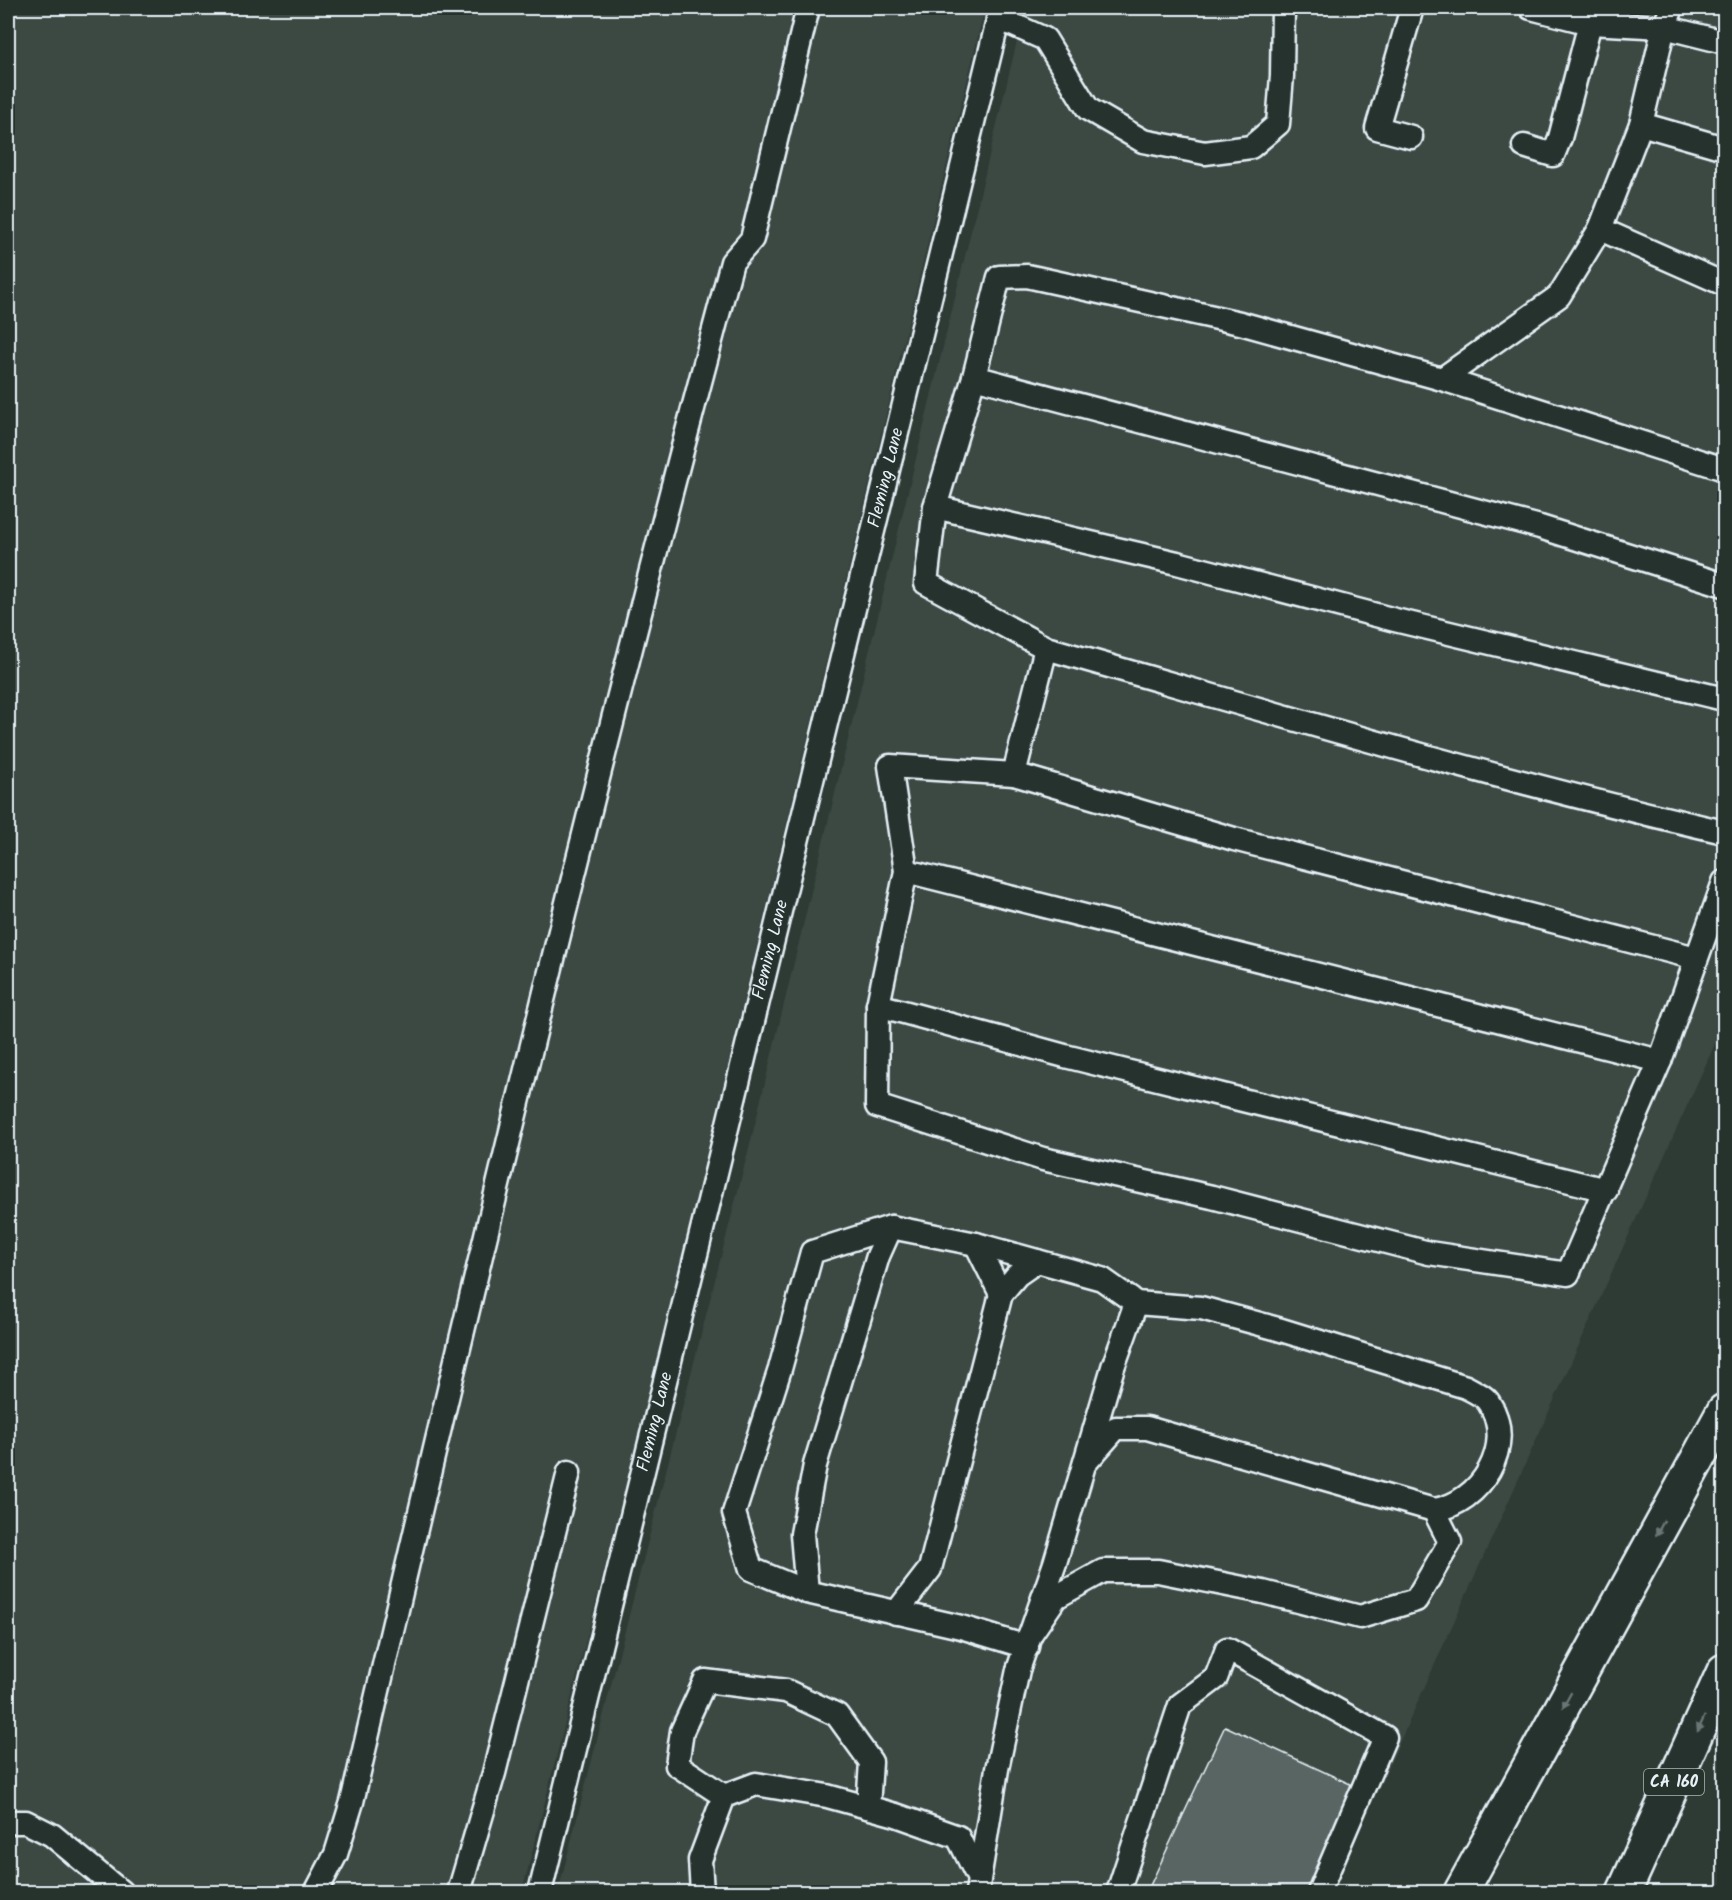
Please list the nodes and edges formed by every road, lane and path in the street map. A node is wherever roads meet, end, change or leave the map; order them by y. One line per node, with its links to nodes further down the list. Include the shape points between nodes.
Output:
1 (808, 8): 48 (lane, via 752,239 732,262 652,560 461,1333 352,1802 336,1854)
2 (1283, 8): 5 (lane, via 1278,124 1251,147 1205,153 1143,141 1088,109 1045,39)
3 (1412, 8): 10 (lane, via 1377,128)
4 (1531, 8): 7 (lane)
5 (1000, 13): 50 (lane, Fleming Lane)
6 (1668, 17): 7 (lane); 8 (lane); 9 (lane)
7 (1590, 23): 11 (lane, via 1553,155)
8 (1725, 42)
9 (1641, 124): 12 (lane); 13 (lane)
10 (1411, 137)
11 (1524, 146)
12 (1725, 148)
13 (1600, 229): 14 (lane); 16 (lane, via 1558,296)
14 (1725, 284)
15 (974, 377): 16 (lane, via 999,277 1027,276 1240,323); 18 (lane); 19 (lane, via 1540,527)
16 (1442, 379): 17 (lane)
17 (1725, 469)
18 (935, 507): 20 (lane, via 927,583); 21 (lane)
19 (1725, 585)
20 (1046, 648): 22 (lane); 23 (lane)
21 (1725, 699)
22 (1014, 774): 24 (lane, via 890,766); 26 (lane, via 1234,838)
23 (1725, 832)
24 (906, 872): 27 (lane); 28 (lane)
25 (1725, 882): 26 (lane)
26 (1696, 958): 28 (lane)
27 (878, 1005): 29 (lane, via 1065,1056); 29 (lane, via 877,1106 1043,1159 1430,1253 1568,1274)
28 (1660, 1061): 29 (lane)
29 (1606, 1190)
30 (891, 1227): 31 (lane); 39 (lane, via 871,1278 816,1465 802,1534); 39 (lane, via 812,1252 734,1513 751,1569)
31 (976, 1244): 32 (lane); 33 (lane)
32 (1037, 1261): 33 (lane); 34 (lane, via 1102,1279)
33 (1000, 1294): 40 (lane, via 930,1569)
34 (1136, 1303): 36 (lane, via 1113,1367); 38 (lane, via 1201,1308 1278,1329 1466,1387 1489,1402 1499,1432 1494,1464 1479,1486 1450,1508)
35 (1725, 1411): 54 (highway, one-way to 54)
36 (1087, 1461): 38 (lane, via 1116,1428 1147,1428); 41 (lane)
37 (569, 1472): 49 (lane, via 494,1773)
38 (1434, 1510): 41 (lane, via 1450,1542 1416,1600 1360,1617 1158,1571 1103,1570 1056,1597)
39 (807, 1592): 40 (lane)
40 (896, 1613): 41 (lane)
41 (1029, 1641): 46 (lane, via 1018,1670 997,1769)
42 (1725, 1671): 55 (highway, CA 160, one-way to 55)
43 (724, 1796): 44 (lane, via 756,1784); 44 (lane, via 677,1765 682,1731 705,1681 786,1691 837,1715 871,1762); 51 (lane, via 700,1860)
44 (868, 1807): 46 (lane, via 958,1837)
45 (8, 1822): 47 (lane, via 26,1822 52,1835)
46 (978, 1886)
47 (121, 1893)
48 (316, 1893)
49 (459, 1893)
50 (540, 1893)
51 (702, 1893)
52 (1118, 1893): 53 (lane, via 1180,1705 1216,1678 1227,1649 1385,1737)
53 (1319, 1893)
54 (1461, 1893)
55 (1624, 1893)

